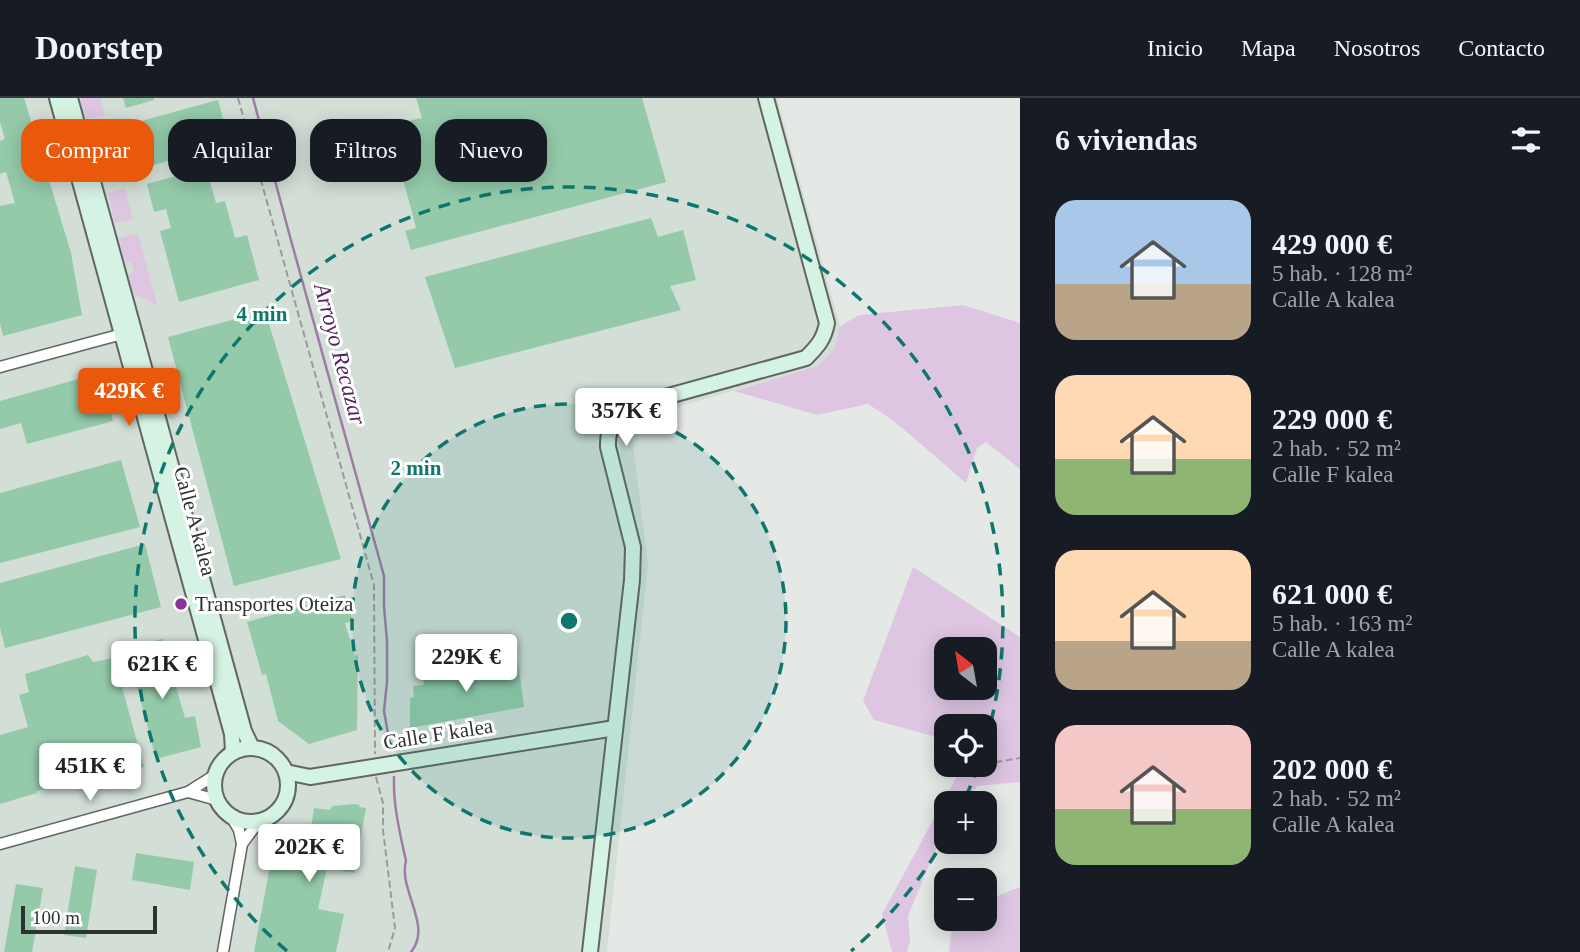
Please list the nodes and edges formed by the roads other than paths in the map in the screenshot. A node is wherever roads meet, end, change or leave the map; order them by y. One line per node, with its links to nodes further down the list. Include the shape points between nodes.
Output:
1 (57, 98): 4 (street, Calle A kalea)
2 (70, 98): 4 (street, Calle A kalea)
3 (766, 98): 6 (street, via 827,323 825,336 806,358 636,405 612,424 608,447 634,547)
4 (128, 332): 5 (street); 7 (street, Calle A kalea); 8 (street, Calle A kalea)
5 (0, 367)
6 (615, 728): 11 (street, Calle F kalea); 20 (street)
7 (252, 748): 8 (street); 9 (street, via 269,752)
8 (233, 752): 10 (street)
9 (286, 772): 11 (street, Calle F kalea); 13 (street)
10 (215, 775): 12 (street); 14 (street)
11 (310, 777): 13 (street, Calle F kalea)
12 (188, 792): 14 (street); 17 (street)
13 (287, 792): 16 (street, via 280,807)
14 (217, 800): 15 (street)
15 (231, 816): 16 (street); 18 (street)
16 (259, 821): 18 (street)
17 (0, 844)
18 (242, 844): 19 (street)
19 (223, 952)
20 (590, 952)

